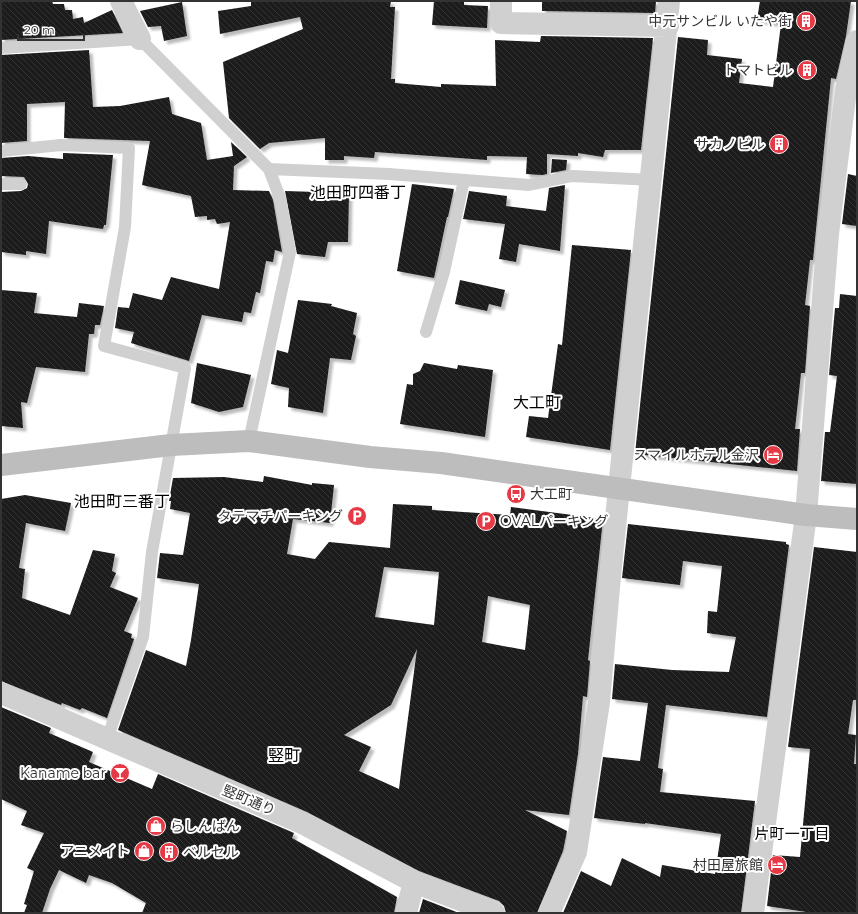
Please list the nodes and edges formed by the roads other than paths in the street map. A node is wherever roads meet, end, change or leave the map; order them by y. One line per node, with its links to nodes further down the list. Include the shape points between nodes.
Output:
1 (501, 1): 4 (street, via 501,23)
2 (669, 1): 4 (street)
3 (128, 2): 5 (street)
4 (668, 26): 11 (street)
5 (140, 39): 7 (lane); 9 (lane)
6 (857, 41): 19 (street, via 846,90 828,234)
7 (1, 48)
8 (1, 151): 16 (lane, via 61,145 130,148 125,227 104,346 185,368)
9 (269, 169): 10 (lane); 15 (lane, via 280,198 290,252)
10 (464, 180): 11 (lane, via 529,185 572,176); 14 (lane, via 444,272)
11 (652, 180): 18 (street)
12 (1, 184): 13 (lane)
13 (21, 184)
14 (426, 332)
15 (249, 441): 16 (street); 18 (street, via 370,457 442,463)
16 (171, 445): 17 (street); 22 (lane, via 152,552 143,638)
17 (1, 465)
18 (620, 488): 19 (street); 26 (street, via 599,702 576,852)
19 (806, 515): 20 (street); 27 (street)
20 (857, 519)
21 (1, 693): 22 (street, 竪町通り)
22 (107, 739): 23 (street, 竪町通り, via 302,823)
23 (414, 882): 24 (street); 25 (street, 竪町通り)
24 (406, 913)
25 (494, 913)
26 (549, 913)
27 (753, 913)

